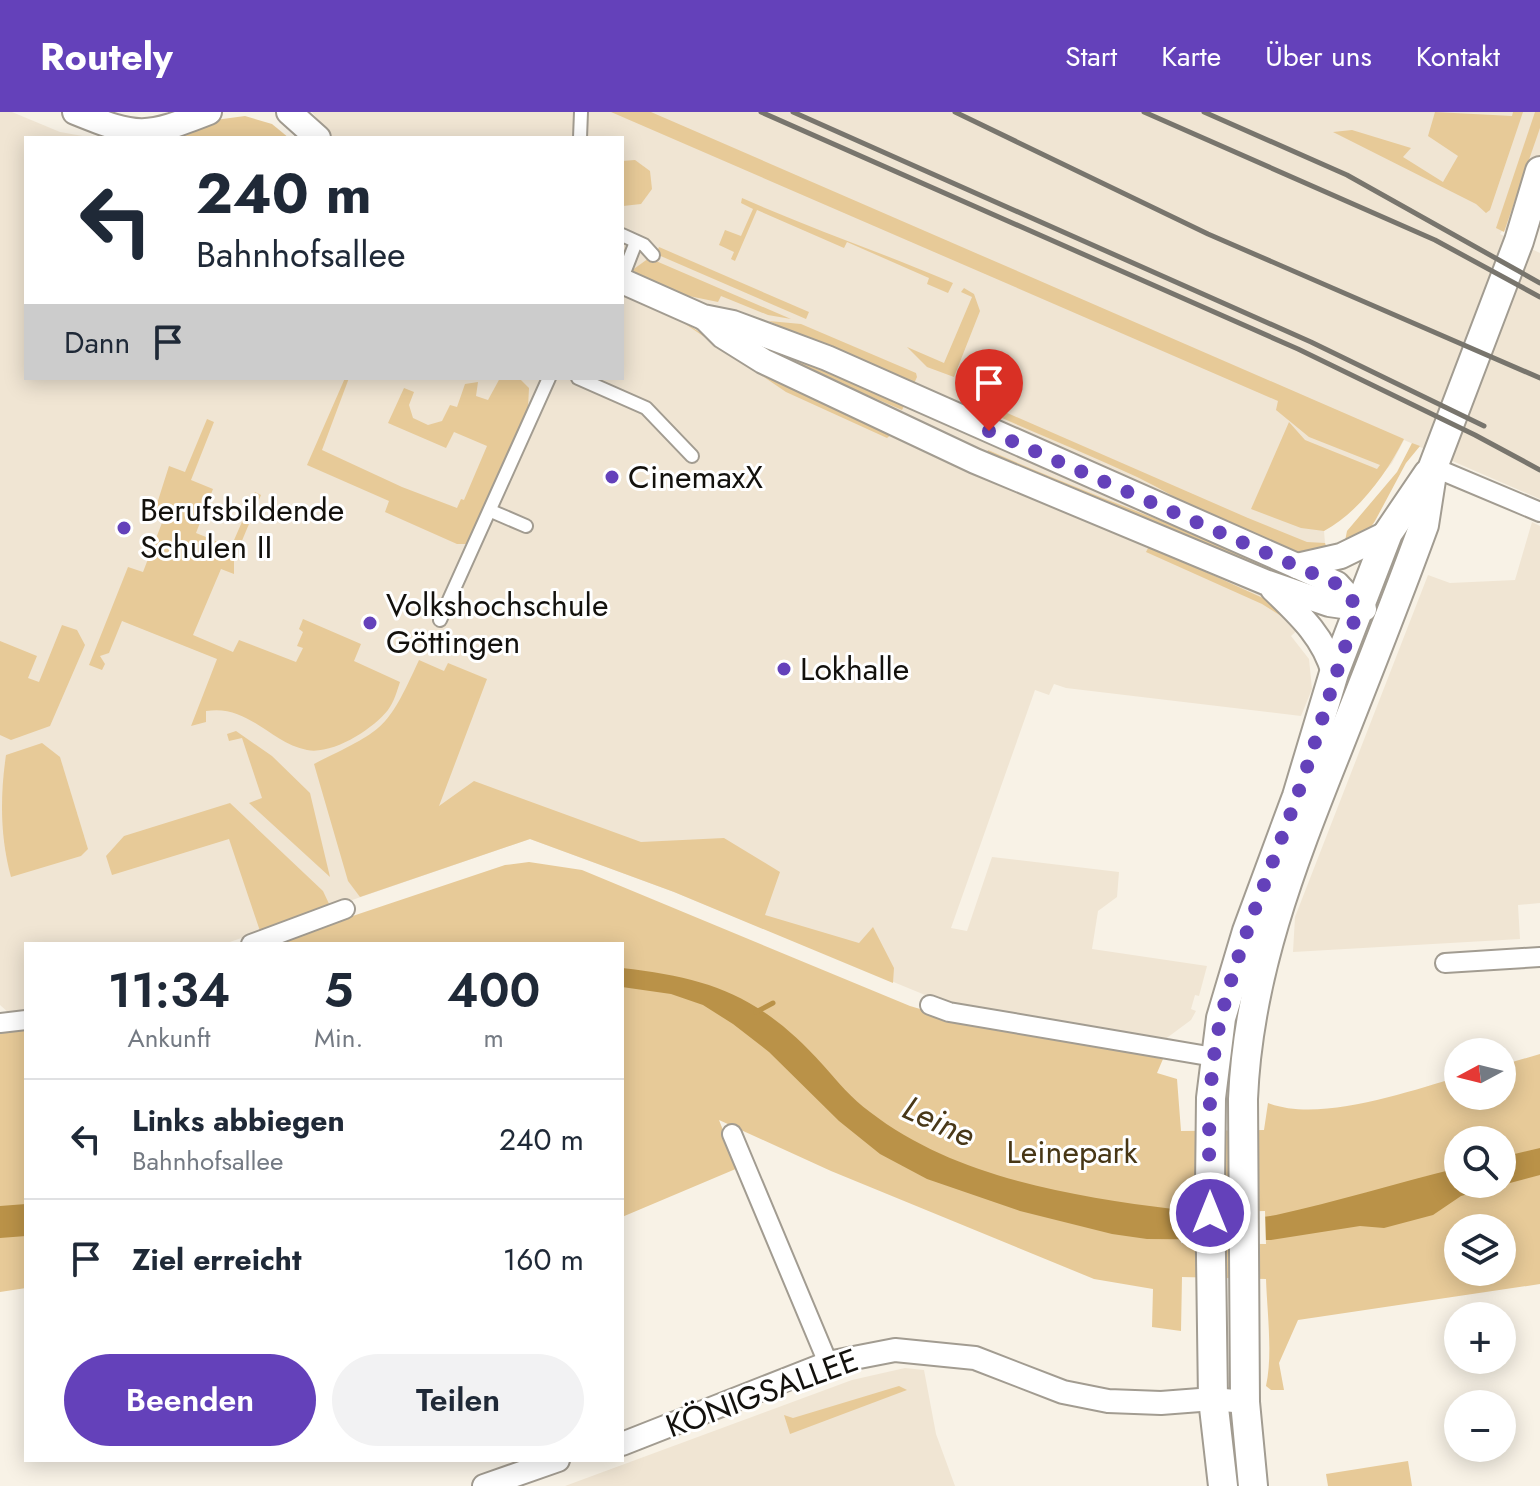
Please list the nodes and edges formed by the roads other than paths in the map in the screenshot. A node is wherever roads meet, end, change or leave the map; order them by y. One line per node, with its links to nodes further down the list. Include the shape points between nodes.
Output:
1 (75, 112): 5 (main road, via 132,133 157,132)
2 (209, 112): 5 (main road)
3 (266, 112): 6 (main road)
4 (581, 112): 7 (street)
5 (178, 119)
6 (300, 122)
7 (580, 136)
8 (1540, 171): 19 (main road, via 1519,241)
9 (624, 236): 10 (street)
10 (636, 242): 11 (street); 12 (street)
11 (653, 255)
12 (629, 283): 13 (main road)
13 (703, 317): 16 (main road, via 827,358); 17 (main road, via 763,361)
14 (548, 380): 20 (street)
15 (583, 380): 18 (street, via 646,408)
16 (952, 415): 17 (main road); 24 (main road)
17 (938, 442): 25 (main road)
18 (692, 456)
19 (1433, 467): 21 (street); 23 (main road); 27 (main road, via 1424,525)
20 (491, 511): 22 (street); 28 (street)
21 (1540, 512)
22 (526, 526)
23 (1388, 533): 24 (main road, via 1341,556); 26 (main road)
24 (1297, 566): 26 (main road, via 1337,584)
25 (1265, 582): 26 (main road, via 1329,604); 29 (main road, via 1314,631 1328,651)
26 (1359, 608): 27 (main road); 29 (main road)
27 (1389, 619): 41 (main road, via 1291,864 1265,949 1245,1054)
28 (440, 620)
29 (1334, 673): 37 (main road, via 1297,796 1247,931)
30 (345, 909): 31 (street)
31 (256, 942)
32 (1540, 957): 33 (street)
33 (1445, 963)
34 (930, 1005): 37 (street)
35 (24, 1020): 36 (street)
36 (0, 1023)
37 (1214, 1057): 40 (main road)
38 (732, 1134): 39 (street)
39 (828, 1363): 40 (street, KÖNIGSALLEE, via 885,1351 959,1354 1075,1396); 42 (street, KÖNIGSALLEE)
40 (1213, 1399): 41 (street, KÖNIGSALLEE); 45 (main road)
41 (1245, 1402): 46 (main road)
42 (624, 1443)
43 (552, 1462): 44 (street)
44 (484, 1486)
45 (1223, 1486)
46 (1253, 1486)

